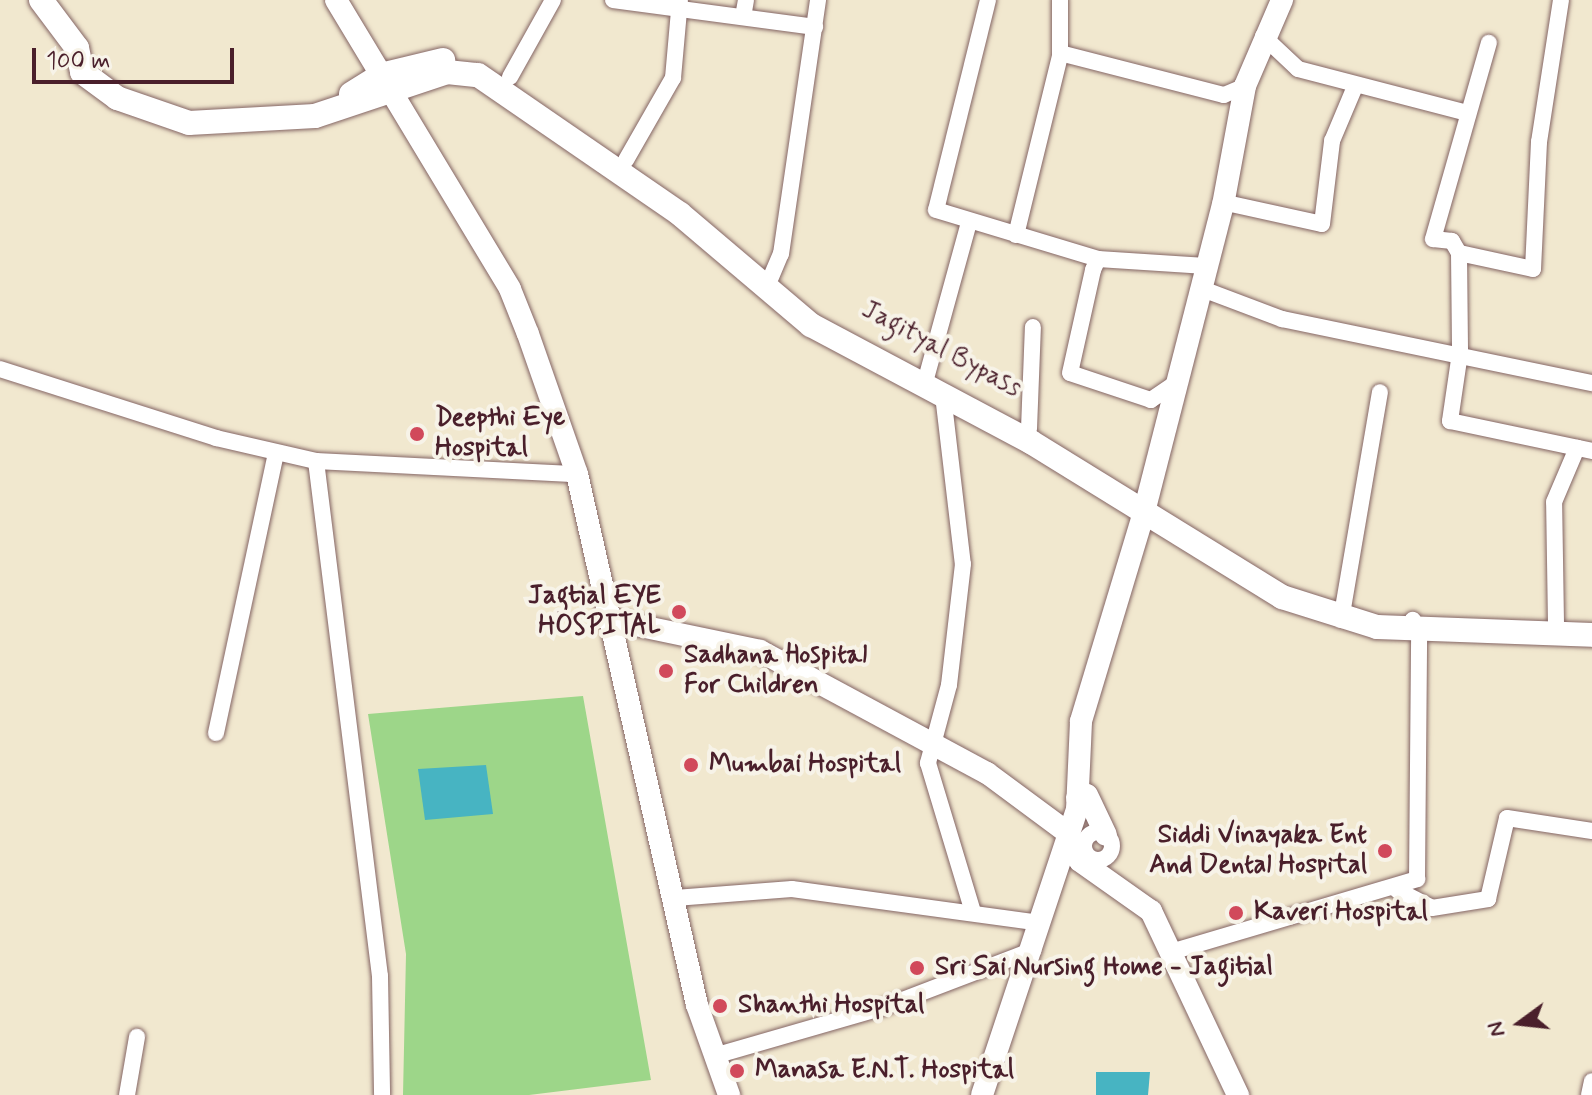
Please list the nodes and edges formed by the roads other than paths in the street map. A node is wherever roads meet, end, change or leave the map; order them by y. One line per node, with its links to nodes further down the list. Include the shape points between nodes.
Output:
1 (41, 0): 18 (main road, Jagityal Bypass, via 77,48 82,72 117,98 189,123 315,116)
2 (336, 0): 18 (street)
3 (553, 0): 17 (street)
4 (613, 0): 11 (street)
5 (746, 0): 12 (street)
6 (818, 0): 13 (street)
7 (988, 0): 24 (street, via 934,199 936,210)
8 (1060, 0): 16 (street)
9 (1282, 0): 14 (street)
10 (1561, 0): 26 (street, via 1539,142 1533,269)
11 (680, 4): 12 (street); 22 (street, via 673,78)
12 (743, 17): 13 (street)
13 (815, 27): 28 (street, via 781,254)
14 (1263, 36): 19 (street); 20 (street, via 1298,69)
15 (1489, 43): 21 (street)
16 (1060, 53): 19 (street, via 1224,95); 25 (street)
17 (510, 77): 18 (main road, Jagityal Bypass, via 471,57); 22 (main road, Jagityal Bypass)
18 (386, 84): 37 (main road, Jagityal Bypass, via 447,72 495,83 680,214 811,325); 42 (street, via 510,289)
19 (1245, 86): 23 (street)
20 (1354, 89): 21 (street); 23 (street, via 1332,141 1322,224)
21 (1467, 113): 26 (street, via 1433,239 1452,241)
22 (626, 160): 28 (main road, Jagityal Bypass)
23 (1222, 202): 29 (street)
24 (969, 222): 25 (street); 33 (street)
25 (1016, 235): 27 (street)
26 (1459, 253): 31 (street)
27 (1098, 259): 29 (street); 35 (street, via 1070,373 1151,400)
28 (771, 277): 33 (main road, Jagityal Bypass, via 823,317)
29 (1203, 277): 31 (street, via 1282,319); 35 (street)
30 (1033, 327): 38 (street)
31 (1460, 353): 34 (street); 39 (street, via 1450,421)
32 (0, 369): 40 (street)
33 (927, 375): 38 (main road, Jagityal Bypass)
34 (1592, 383)
35 (1173, 385): 43 (street)
36 (1380, 392): 44 (street)
37 (943, 395): 43 (main road, Jagityal Bypass); 51 (street, via 963,564 949,685)
38 (1029, 429): 43 (main road, Jagityal Bypass)
39 (1584, 449): 47 (street, via 1554,502)
40 (276, 453): 41 (street); 50 (street)
41 (316, 461): 42 (street); 67 (street, via 380,976)
42 (577, 474): 45 (street)
43 (1145, 506): 44 (main road, Jagityal Bypass, via 1228,556); 52 (street, via 1081,721)
44 (1341, 612): 48 (main road, Jagityal Bypass)
45 (612, 620): 51 (street, via 760,651); 58 (street)
46 (1592, 621): 47 (main road, Jagityal Bypass)
47 (1556, 623): 48 (main road, Jagityal Bypass)
48 (1416, 625): 49 (main road, Jagityal Bypass); 57 (street, via 1417,879)
49 (1592, 635)
50 (216, 733)
51 (932, 742): 54 (street); 59 (street, via 931,785)
52 (1077, 798): 54 (street); 55 (street, via 1087,795)
53 (1592, 831): 57 (street, via 1507,818 1488,899 1432,908)
54 (1068, 833): 56 (street); 60 (street)
55 (1106, 835): 56 (street, via 1108,856)
56 (1083, 856): 62 (street, via 1151,911)
57 (1397, 890): 62 (street)
58 (675, 898): 59 (street, via 792,889); 64 (street)
59 (973, 912): 60 (street)
60 (1040, 923): 61 (street)
61 (1033, 950): 64 (street, via 884,1007); 69 (street)
62 (1171, 952): 70 (street)
63 (137, 1037): 66 (street)
64 (714, 1056): 68 (street)
65 (1592, 1081): 71 (street)
66 (127, 1095)
67 (382, 1095)
68 (729, 1095)
69 (982, 1095)
70 (1238, 1095)
71 (1589, 1095)

